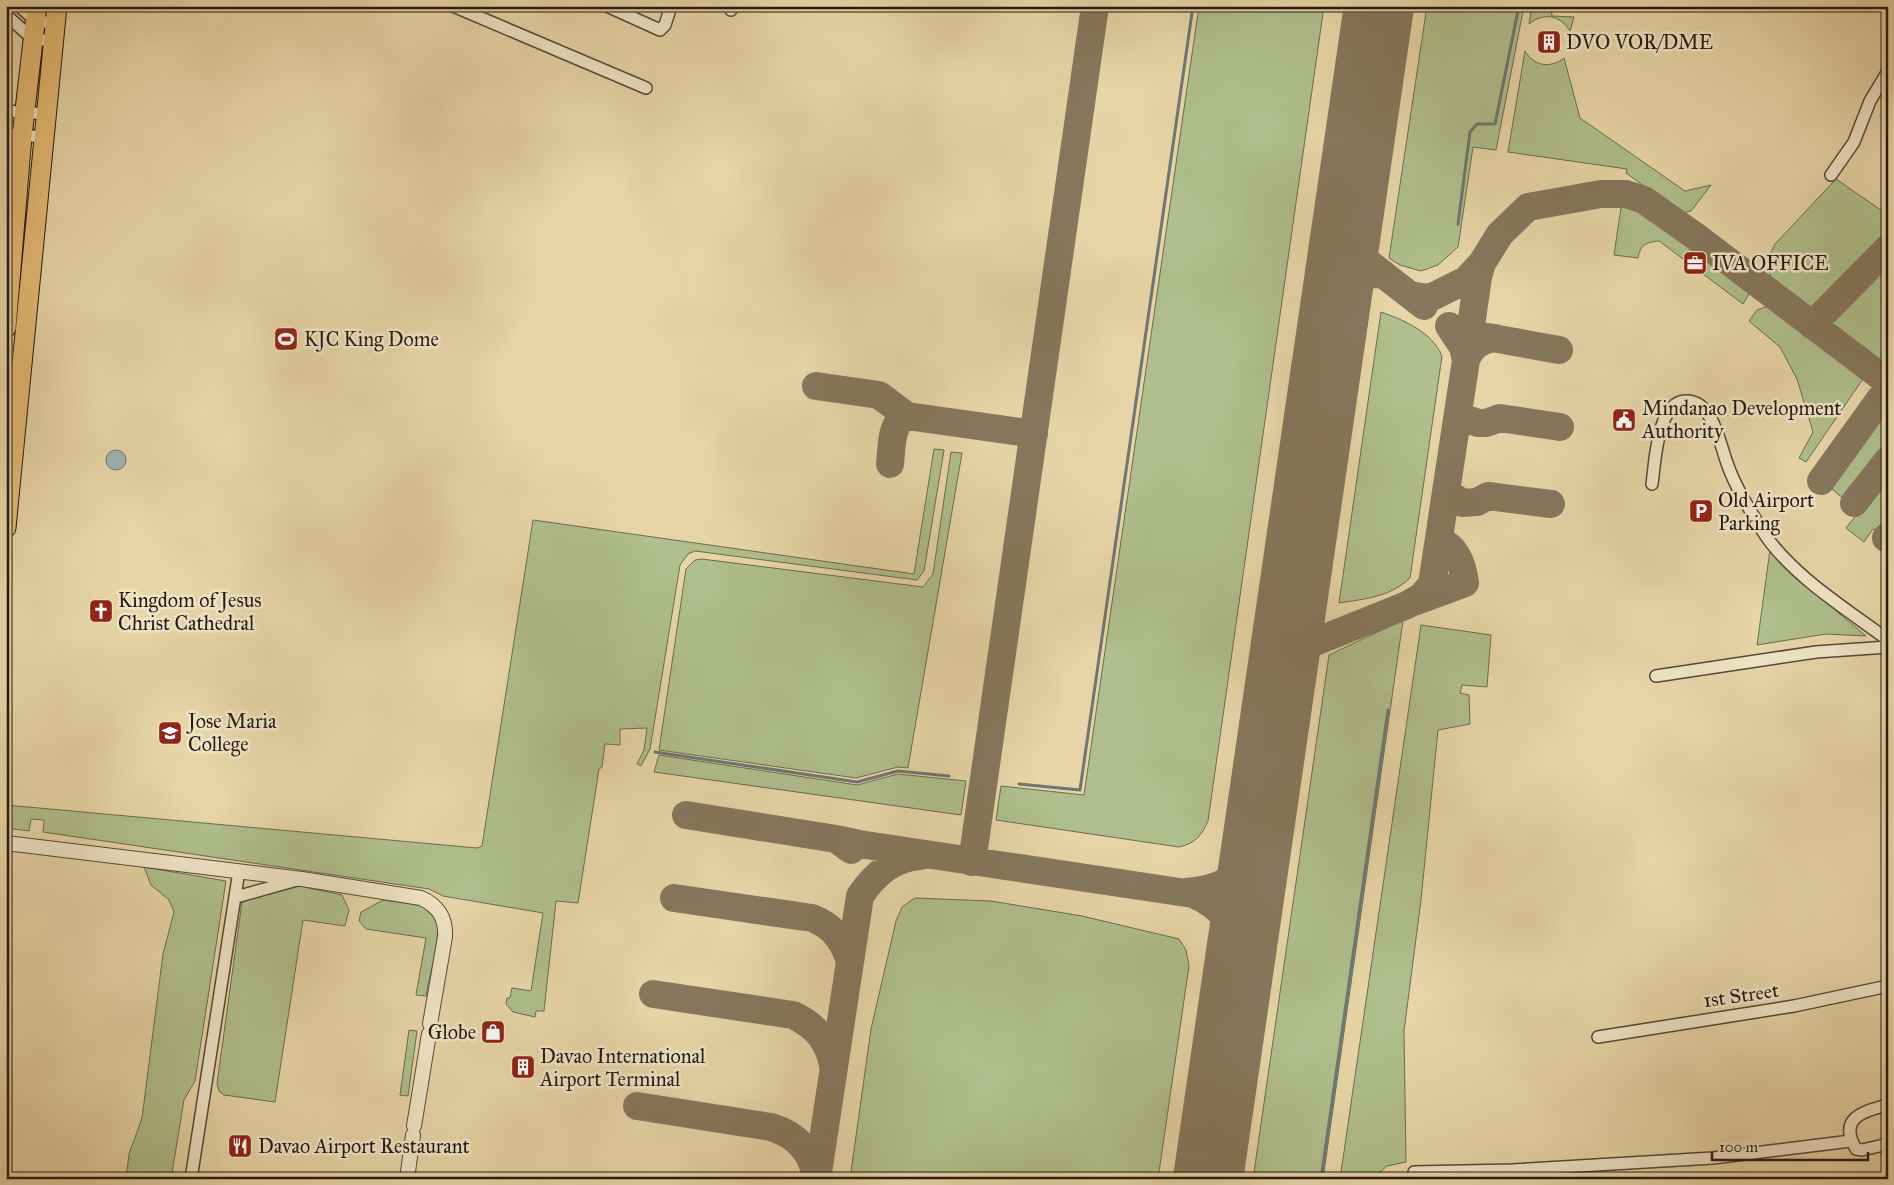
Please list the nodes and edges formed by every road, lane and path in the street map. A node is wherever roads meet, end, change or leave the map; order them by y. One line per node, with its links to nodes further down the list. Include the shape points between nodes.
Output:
1 (19, 6): 5 (street)
2 (454, 6): 11 (street)
3 (670, 6): 4 (street, via 665,25 660,30)
4 (610, 7)
5 (36, 13): 6 (street); 8 (highway)
6 (56, 14): 9 (highway)
7 (6, 15): 8 (street)
8 (34, 40): 9 (street); 13 (highway)
9 (54, 42): 14 (highway)
10 (1888, 71): 17 (street, via 1870,101 1854,142)
11 (646, 88)
12 (6, 111): 13 (street)
13 (26, 112): 14 (street); 15 (highway)
14 (47, 114): 16 (highway)
15 (14, 135): 16 (street); 18 (highway)
16 (44, 138): 20 (highway)
17 (1831, 175)
18 (6, 328)
19 (1652, 484): 21 (street, via 1665,416 1678,403 1693,402 1711,419 1732,476 1760,528 1772,543 1802,574)
20 (6, 528)
21 (1888, 640)
22 (1888, 647): 23 (street, via 1816,652)
23 (1656, 676)
24 (6, 843): 25 (street)
25 (239, 871): 26 (street); 27 (street)
26 (302, 879): 27 (street); 37 (street, via 415,896 427,901 444,920 446,937)
27 (236, 897): 30 (street)
28 (1888, 986): 29 (street, 1st Street, via 1794,1006)
29 (1598, 1037)
30 (204, 1105): 35 (street, via 198,1106 195,1112); 36 (street)
31 (1888, 1105): 32 (street, via 1864,1112 1852,1120 1849,1125)
32 (1851, 1141): 33 (street, via 1856,1149 1862,1150); 34 (street, via 1713,1158 1512,1170)
33 (1888, 1144)
34 (1414, 1172)
35 (184, 1179)
36 (191, 1179)
37 (407, 1179)

